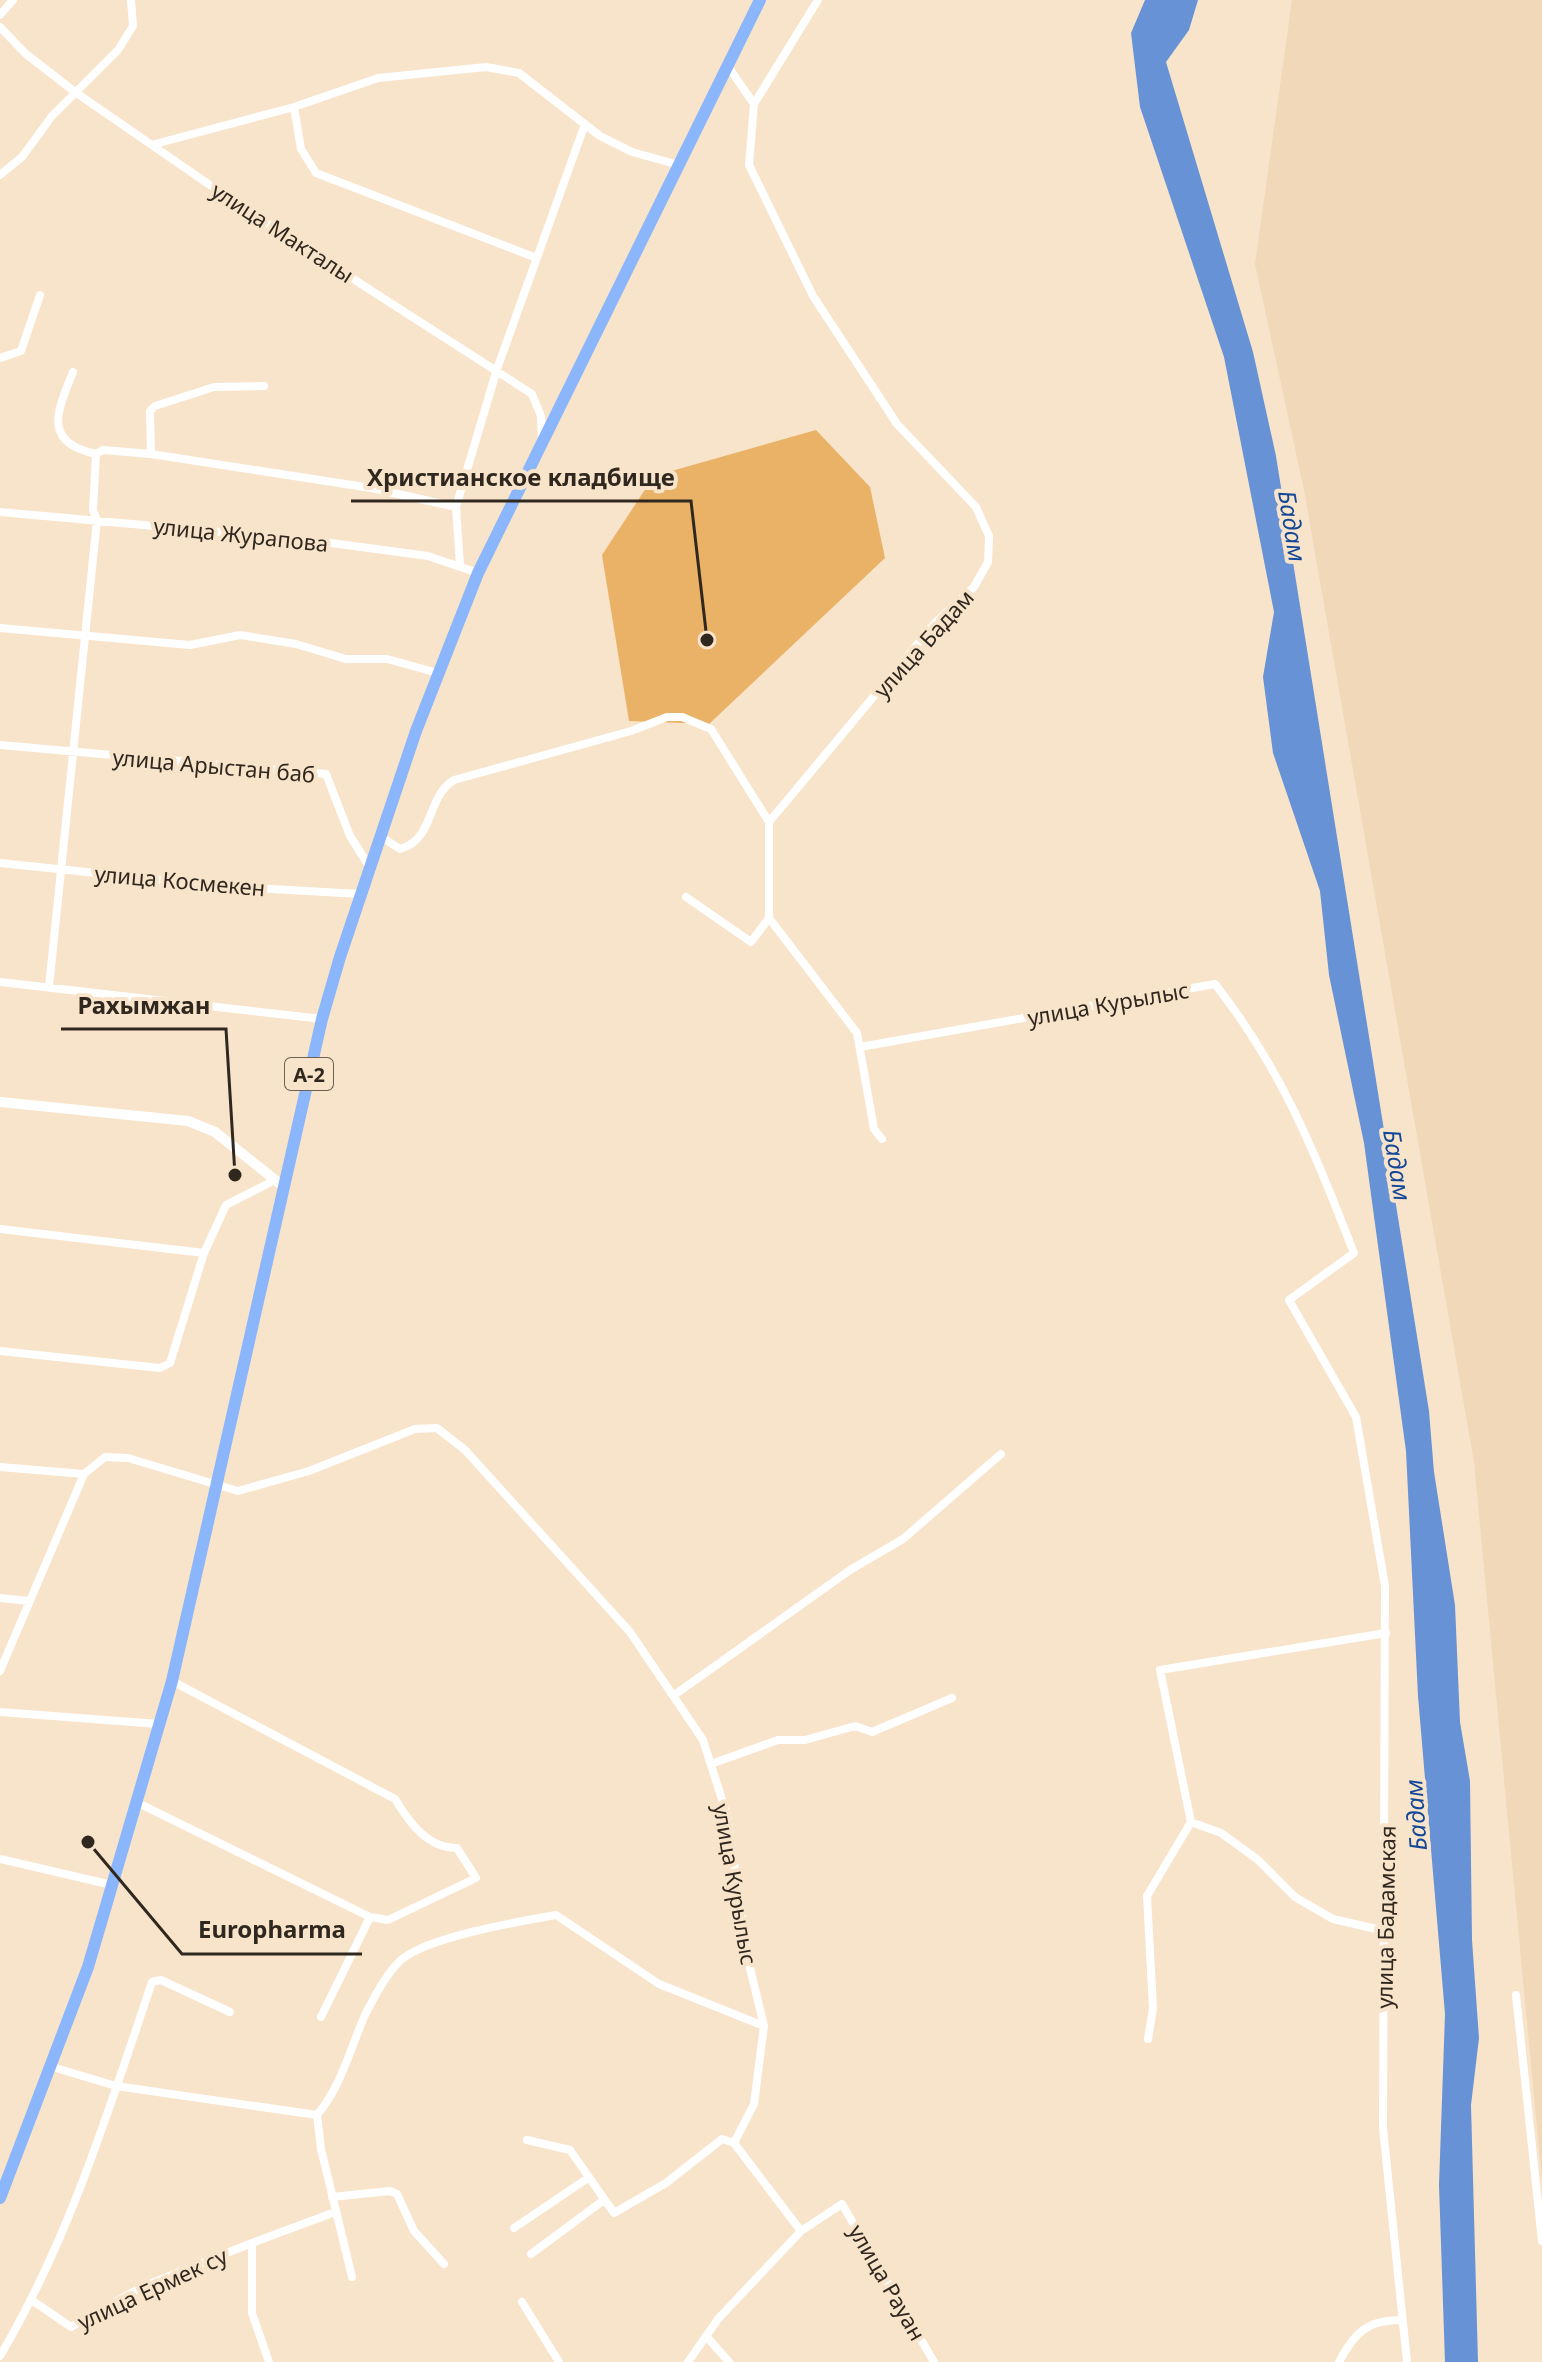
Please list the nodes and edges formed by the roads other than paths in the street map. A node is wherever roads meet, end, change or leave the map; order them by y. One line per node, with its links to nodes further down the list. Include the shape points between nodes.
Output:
1 (13, 0): 5 (street)
2 (131, 0): 8 (street, via 133,26 118,50)
3 (760, 0): 7 (highway, A-2)
4 (818, 0): 9 (street)
5 (0, 15)
6 (0, 27): 8 (street, улица Макталы)
7 (727, 65): 9 (street); 13 (highway, A-2)
8 (75, 92): 12 (street, улица Макталы); 14 (street, via 22,157)
9 (754, 104): 34 (street, улица Бадам, via 749,165 813,296 897,424 976,507 989,536 988,562 974,587 935,623)
10 (294, 107): 11 (street, via 378,78 505,68); 12 (street); 15 (street, via 301,149 316,173)
11 (585, 124): 13 (street, via 632,152); 15 (street)
12 (155, 144): 18 (street, улица Макталы, via 246,210)
13 (679, 165): 21 (highway, A-2)
14 (0, 175)
15 (534, 257): 18 (street)
16 (40, 295): 17 (street, via 21,351)
17 (0, 358)
18 (497, 369): 21 (street, улица Макталы, via 532,394 541,416); 24 (street)
19 (73, 372): 22 (street, via 55,416 56,427 62,436)
20 (264, 386): 23 (street, via 214,387 155,406 150,411)
21 (542, 446): 28 (highway, A-2)
22 (96, 454): 23 (street); 26 (street)
23 (151, 454): 24 (street, via 371,488)
24 (456, 507): 27 (street)
25 (0, 512): 26 (street, улица Журапова)
26 (97, 520): 27 (street, улица Журапова, via 309,540); 30 (street)
27 (460, 565): 28 (street, улица Журапова)
28 (478, 573): 31 (highway, A-2)
29 (0, 628): 30 (street)
30 (85, 638): 31 (street, via 190,645 240,635 346,659 387,659); 33 (street)
31 (438, 673): 35 (highway, A-2)
32 (0, 745): 33 (street, улица Арыстан баб)
33 (72, 753): 37 (street, улица Арыстан баб, via 326,774 350,836); 38 (street)
34 (769, 822): 35 (street, via 711,729 667,717 454,780 442,787 422,837 409,847 389,846); 41 (street)
35 (380, 836): 37 (highway, A-2)
36 (0, 863): 38 (street, улица Космекен)
37 (369, 866): 39 (highway, A-2)
38 (59, 868): 39 (street, улица Космекен, via 220,886); 43 (street)
39 (360, 894): 44 (highway, A-2)
40 (686, 897): 41 (street, via 751,942)
41 (769, 918): 45 (street, via 857,1033)
42 (0, 982): 43 (street)
43 (49, 987): 44 (street)
44 (322, 1019): 48 (highway, A-2)
45 (860, 1047): 47 (street, via 874,1129); 51 (street, улица Курылыс, via 1215,984 1255,1035 1304,1126 1354,1253)
46 (0, 1102): 48 (street, via 188,1121 215,1132)
47 (882, 1139)
48 (279, 1184): 50 (street, via 226,1205); 56 (highway, A-2)
49 (0, 1229): 50 (street)
50 (204, 1253): 52 (street, via 170,1363 160,1368)
51 (1289, 1300): 59 (street, улица Бадамская, via 1356,1417 1385,1586)
52 (0, 1351)
53 (1001, 1454): 62 (street, via 903,1539 850,1570)
54 (0, 1467): 55 (street)
55 (84, 1474): 56 (street, улица Курылыс, via 105,1457 128,1458); 58 (street)
56 (217, 1484): 61 (highway, A-2); 62 (street, улица Курылыс, via 238,1491 256,1489 415,1429 437,1428 465,1450 630,1632)
57 (0, 1598): 58 (street)
58 (29, 1601): 60 (street)
59 (1386, 1633): 68 (street, via 1160,1670); 72 (street, улица Бадамская)
60 (0, 1671)
61 (172, 1681): 65 (highway, A-2); 71 (street, via 395,1799 412,1827 444,1848 457,1848 476,1878 388,1920)
62 (673, 1696): 66 (street, улица Курылыс, via 703,1740)
63 (952, 1698): 66 (street, via 872,1732 855,1726 805,1740 778,1740)
64 (0, 1712): 65 (street)
65 (159, 1724): 67 (highway, A-2)
66 (711, 1764): 76 (street, улица Курылыс, via 727,1815 749,1964)
67 (136, 1802): 70 (highway, A-2); 71 (street)
68 (1191, 1822): 72 (street, via 1221,1833 1295,1897 1333,1919); 77 (street, via 1147,1896 1153,2008)
69 (0, 1859): 70 (street)
70 (112, 1885): 78 (highway, A-2, via 88,1967)
71 (370, 1917): 75 (street)
72 (1385, 1931): 97 (street, улица Бадамская, via 1383,2128)
73 (1516, 1995): 90 (street)
74 (230, 2012): 79 (street, via 161,1980 152,1982)
75 (321, 2017)
76 (764, 2026): 80 (street, via 659,1984 556,1915 509,1923 399,1961 366,2012 329,2101); 82 (street, улица Курылыс, via 754,2104)
77 (1148, 2039)
78 (49, 2066): 79 (street); 85 (highway, A-2)
79 (116, 2086): 80 (street); 95 (street)
80 (317, 2115): 84 (street)
81 (527, 2140): 83 (street, via 570,2150)
82 (734, 2143): 86 (street, via 722,2139 666,2183 614,2213); 89 (street)
83 (588, 2178): 86 (street); 88 (street)
84 (332, 2197): 87 (street); 93 (street, via 397,2194 414,2231)
85 (0, 2198)
86 (604, 2200): 92 (street)
87 (335, 2212): 91 (street); 94 (street)
88 (514, 2228)
89 (801, 2231): 98 (street); 104 (street, улица Рауан, via 842,2204)
90 (1542, 2241)
91 (252, 2243): 95 (street, улица Ермек су, via 142,2287 71,2327); 100 (street, улица Ермек су, via 252,2313)
92 (531, 2254)
93 (444, 2264)
94 (352, 2277)
95 (33, 2301): 99 (street)
96 (522, 2302): 101 (street)
97 (1402, 2320): 105 (street, via 1382,2320 1354,2335); 106 (street, улица Бадамская)
98 (706, 2336): 102 (street); 103 (street)
99 (0, 2356)
100 (269, 2362)
101 (559, 2362)
102 (688, 2362)
103 (729, 2362)
104 (934, 2362)
105 (1339, 2362)
106 (1407, 2362)

